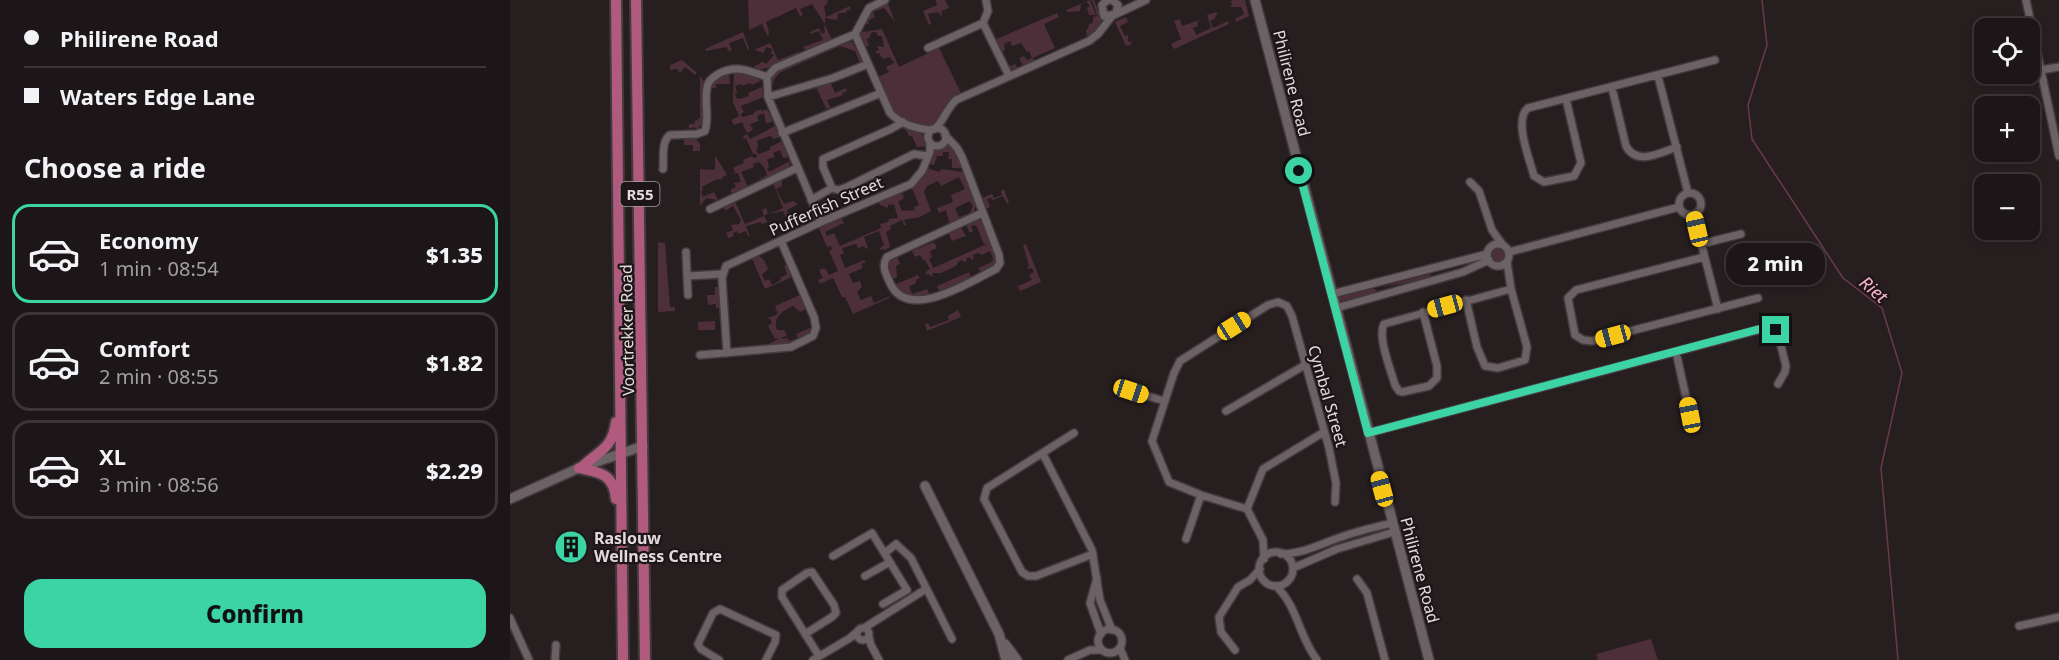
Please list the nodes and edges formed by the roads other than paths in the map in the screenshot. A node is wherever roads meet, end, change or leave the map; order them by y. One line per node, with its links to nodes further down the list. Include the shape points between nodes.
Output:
1 (616, 0): 75 (main road, Voortrekker Road / R55)
2 (636, 0): 84 (main road, Voortrekker Road / R55)
3 (885, 0): 15 (street, via 870,8)
4 (986, 0): 13 (street, via 988,11)
5 (1097, 0): 11 (street)
6 (1146, 0): 10 (street, Pufferfish Street)
7 (1255, 0): 63 (street, Philirene Road)
8 (2026, 0): 20 (street)
9 (1112, 1): 10 (street); 11 (street, via 1102,4); 12 (street, Pufferfish Street, via 1118,11)
10 (1131, 7): 12 (street, Pufferfish Street)
11 (1103, 12): 12 (street); 14 (street)
12 (1113, 16): 14 (street, Pufferfish Street)
13 (983, 23): 16 (street); 21 (street)
14 (1105, 25): 21 (street, Pufferfish Street, via 1089,41)
15 (855, 34): 18 (street); 23 (street, via 775,68)
16 (928, 48)
17 (1715, 60): 22 (street)
18 (868, 64): 25 (street); 26 (street)
19 (2059, 67): 20 (street)
20 (2041, 70): 36 (street)
21 (1010, 76): 28 (street, Pufferfish Street, via 956,100)
22 (1658, 76): 24 (street); 34 (street)
23 (767, 77): 26 (street); 38 (street, via 738,68 712,78 705,132 666,136)
24 (1612, 88): 27 (street); 34 (street, via 1626,146 1632,155 1641,158)
25 (881, 93): 29 (street, via 890,113); 32 (street)
26 (768, 97): 32 (street)
27 (1566, 99): 27 (street, via 1528,108 1522,114 1521,125 1534,176 1544,182 1574,176 1581,164)
28 (944, 120): 31 (street, Pufferfish Street); 33 (street)
29 (903, 122): 30 (street); 40 (street, via 823,159)
30 (920, 129): 31 (street); 33 (street)
31 (933, 129): 33 (street, Pufferfish Street); 33 (street, via 940,129)
32 (782, 133): 37 (street)
33 (938, 140): 35 (street, Pufferfish Street); 45 (street, via 954,144 962,157)
34 (1677, 147): 41 (street)
35 (929, 154): 40 (street, via 914,154 847,187); 47 (street, Pufferfish Street, via 920,175 911,183)
36 (2059, 156)
37 (797, 168): 42 (street); 44 (street)
38 (663, 169)
39 (1470, 182): 48 (street, via 1479,191)
40 (832, 188): 42 (street)
41 (1689, 193): 43 (street, via 1681,197); 46 (street, via 1701,201 1700,210)
42 (811, 200): 47 (street)
43 (1679, 207): 46 (street, via 1685,214); 55 (street)
44 (710, 209)
45 (982, 213): 45 (street, via 887,257 884,267 895,291 912,300 928,300 996,269 999,255)
46 (1694, 214): 52 (street)
47 (821, 222): 50 (street, Pufferfish Street)
48 (1492, 230): 51 (street); 53 (street)
49 (1741, 234): 52 (street)
50 (781, 241): 59 (street, Pufferfish Street, via 729,264); 72 (street, via 814,317 815,333 791,347)
51 (1502, 244): 53 (street); 55 (street)
52 (1701, 244): 57 (street)
53 (1491, 246): 56 (street)
54 (686, 252): 60 (street)
55 (1509, 252): 58 (street)
56 (1488, 257): 58 (street, via 1494,265); 61 (street); 65 (street, via 1463,272)
57 (1704, 257): 69 (street); 69 (street, via 1576,290 1568,298 1573,330 1578,338 1593,341)
58 (1504, 264): 62 (street)
59 (722, 274): 60 (street); 72 (street)
60 (688, 276): 64 (street)
61 (1376, 283): 63 (street); 65 (street)
62 (1510, 285): 67 (street); 67 (street, via 1527,347 1523,361 1498,368 1485,366)
63 (1332, 294): 68 (street, Philirene Road)
64 (688, 295)
65 (1380, 295): 68 (street)
66 (1758, 298): 69 (street)
67 (1466, 300): 70 (street)
68 (1336, 308): 83 (street, Philirene Road)
69 (1718, 309)
70 (1423, 312): 70 (street, via 1382,327 1399,391 1412,392 1429,386 1437,378)
71 (1676, 352): 76 (street, via 1772,327 1778,334 1786,366); 80 (street); 83 (street)
72 (727, 353): 73 (street)
73 (700, 355)
74 (1305, 365): 78 (street, Cymbal Street, via 1289,308 1281,302 1268,305 1184,358 1175,369); 79 (street); 81 (street, Cymbal Street)
75 (620, 368): 85 (main road, Voortrekker Road / R55); 87 (main road, via 613,438)
76 (1778, 384)
77 (1131, 391): 78 (street)
78 (1164, 401): 89 (street, via 1152,441 1162,469 1173,485)
79 (1226, 411)
80 (1690, 415)
81 (1324, 432): 91 (street, Cymbal Street, via 1336,483); 92 (street, via 1263,469)
82 (1074, 433): 86 (street)
83 (1368, 433): 93 (street, Philirene Road)
84 (643, 446): 85 (street); 138 (main road, Voortrekker Road / R55)
85 (621, 453): 87 (street); 106 (main road, Voortrekker Road / R55)
86 (1043, 454): 100 (street); 100 (street, via 987,488 986,504 1022,572 1028,576)
87 (581, 468): 90 (street); 106 (main road, via 603,474 613,484)
88 (925, 486): 125 (street)
89 (1201, 495): 92 (street); 95 (street)
90 (510, 499)
91 (1335, 502)
92 (1247, 509): 96 (street)
93 (1393, 527): 94 (street); 97 (street); 148 (street, Philirene Road)
94 (1339, 538): 97 (street); 99 (street, via 1305,552)
95 (1186, 539)
96 (1263, 540): 99 (street); 102 (street)
97 (1342, 547): 104 (street)
98 (885, 553): 101 (street, via 872,533); 103 (street); 114 (street, via 896,544 911,558)
99 (1278, 553): 102 (street); 104 (street, via 1288,557)
100 (1093, 554): 108 (street)
101 (833, 556)
102 (1263, 559): 105 (street)
103 (890, 562): 107 (street); 116 (street, via 907,590)
104 (1293, 567): 111 (street)
105 (1260, 569): 110 (street); 112 (street)
106 (622, 574): 137 (main road, Voortrekker Road / R55)
107 (865, 576)
108 (1097, 576): 117 (street); 118 (street, via 1090,600)
109 (1357, 579): 147 (street, via 1368,597)
110 (1250, 580): 112 (street); 132 (street, via 1238,587 1219,617 1218,626)
111 (1288, 581): 113 (street); 115 (street)
112 (1265, 582): 113 (street)
113 (1276, 586): 115 (street)
114 (926, 589): 126 (street, via 872,622); 128 (street)
115 (1287, 597): 146 (street)
116 (883, 604)
117 (1104, 609): 118 (street); 123 (street)
118 (1094, 614): 127 (street)
119 (2059, 617): 121 (street)
120 (510, 618): 122 (street)
121 (2019, 626)
122 (513, 630): 135 (street)
123 (1112, 630): 127 (street); 130 (street, via 1121,636)
124 (805, 634): 124 (street, via 836,613 812,572 781,592); 134 (street)
125 (999, 634): 142 (street); 143 (street)
126 (865, 636): 134 (street, via 850,638); 141 (street)
127 (1100, 637): 131 (street); 133 (street, via 1100,647)
128 (952, 639)
129 (556, 645): 136 (street)
130 (1120, 648): 133 (street); 145 (street)
131 (1090, 650): 133 (street); 144 (street)
132 (1235, 650)
133 (1107, 654)
134 (815, 659)
135 (529, 660)
136 (555, 660)
137 (623, 660)
138 (645, 660)
139 (719, 660): 140 (street, via 698,644 713,613 720,609 776,635)
140 (766, 660)
141 (879, 660)
142 (1006, 660)
143 (1017, 660)
144 (1068, 660)
145 (1125, 660)
146 (1317, 660)
147 (1385, 660)
148 (1429, 660)

